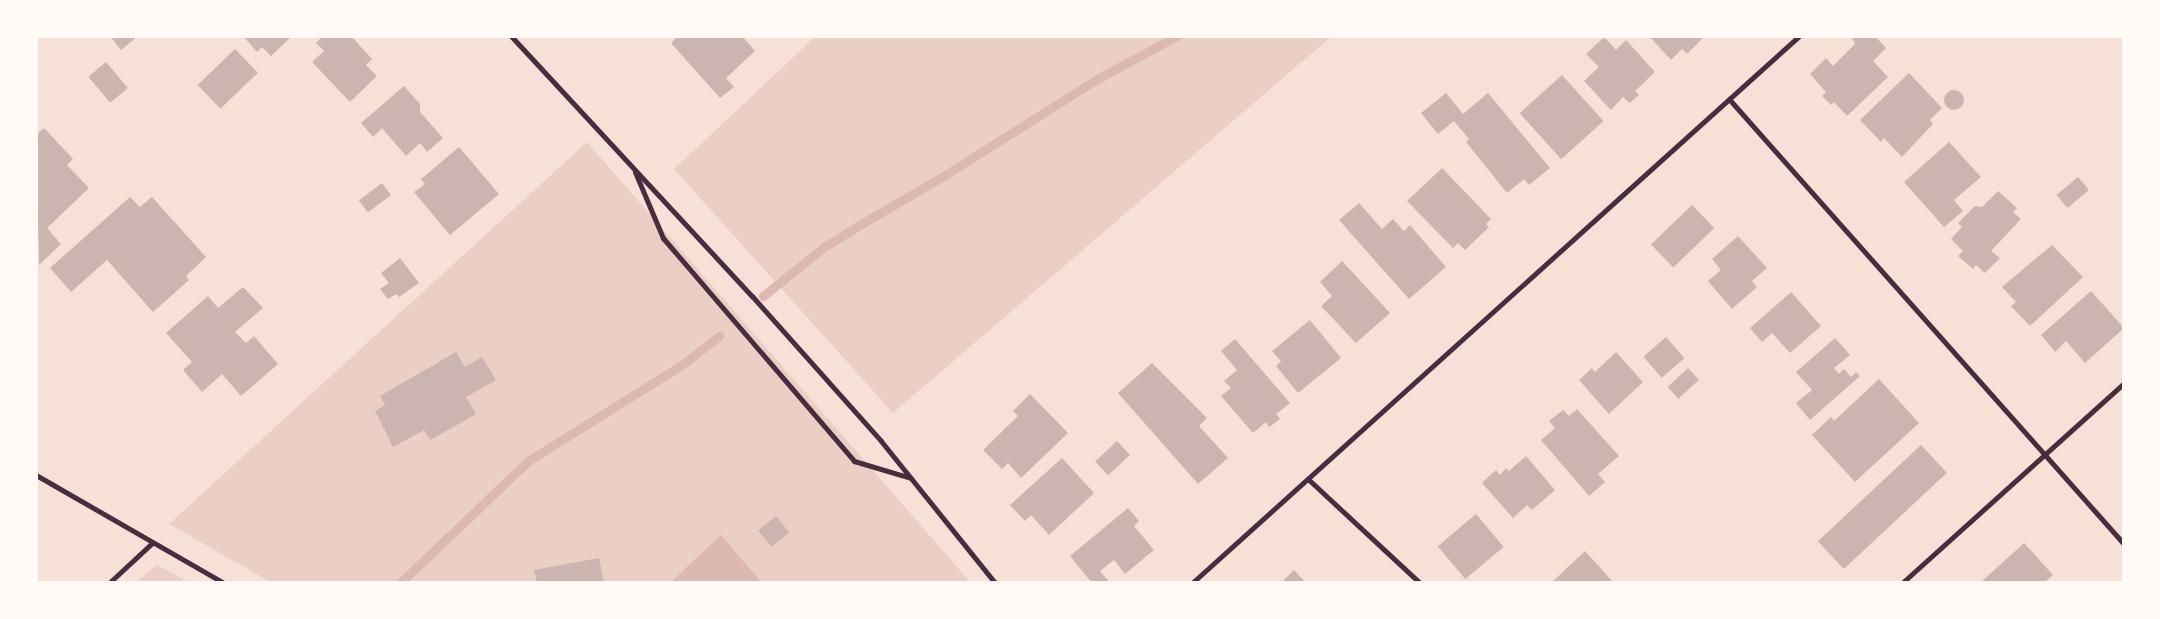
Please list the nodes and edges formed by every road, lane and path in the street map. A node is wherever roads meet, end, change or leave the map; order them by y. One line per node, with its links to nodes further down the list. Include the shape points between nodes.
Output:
1 (511, 36): 4 (street)
2 (1799, 36): 3 (street)
3 (1729, 99): 6 (street); 9 (street)
4 (632, 167): 8 (street, via 752,296); 8 (street, via 663,238 854,461)
5 (2124, 383): 6 (street)
6 (2044, 455): 11 (street); 17 (street)
7 (36, 476): 10 (street)
8 (911, 478): 14 (street)
9 (1308, 479): 15 (street); 16 (street)
10 (152, 544): 12 (street); 13 (street)
11 (2124, 544)
12 (109, 583)
13 (224, 583)
14 (995, 583)
15 (1192, 583)
16 (1420, 583)
17 (1902, 583)

